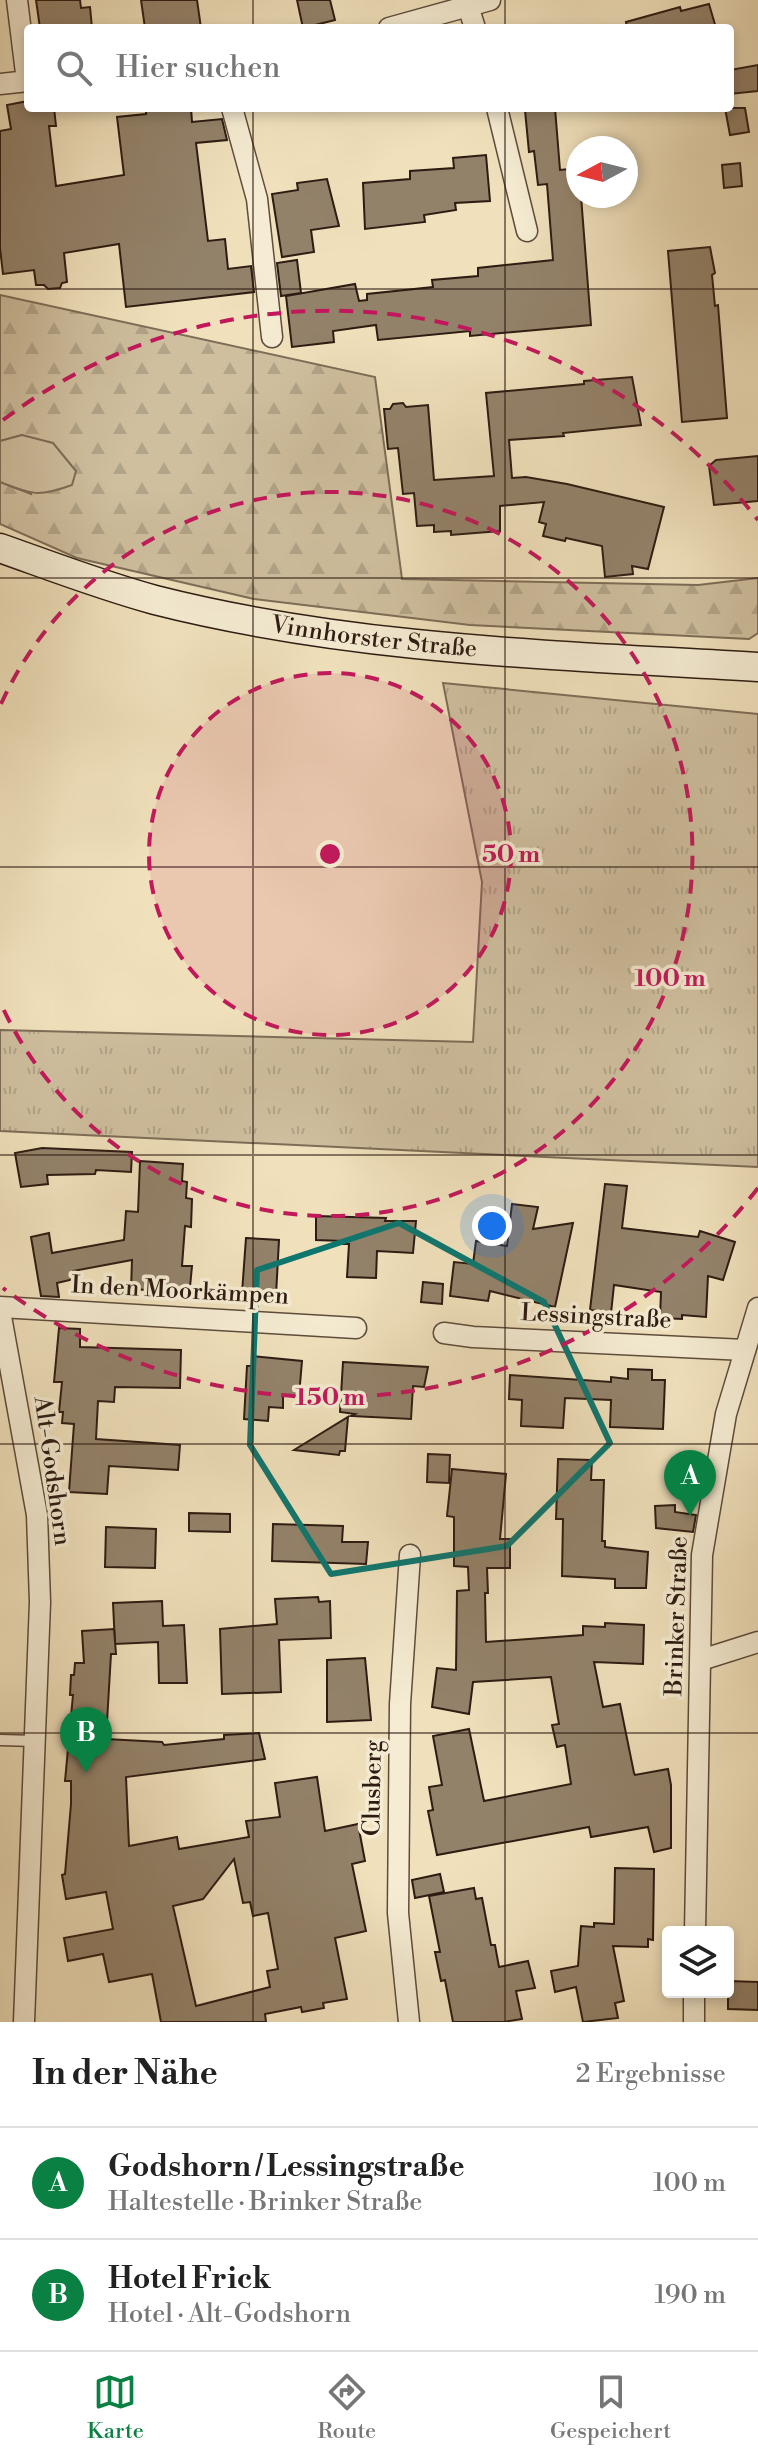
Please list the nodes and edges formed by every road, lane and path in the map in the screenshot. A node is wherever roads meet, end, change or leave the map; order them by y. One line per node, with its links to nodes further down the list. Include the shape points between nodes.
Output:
1 (17, 0): 6 (street)
2 (490, 0): 3 (street)
3 (468, 6): 4 (street); 5 (street)
4 (403, 24)
5 (474, 24)
6 (24, 57)
7 (24, 81): 8 (street)
8 (0, 84)
9 (233, 112): 12 (street, via 257,199)
10 (498, 112): 11 (street)
11 (527, 231)
12 (272, 337)
13 (0, 548): 14 (street, Vinnhorster Straße, via 155,600 314,631 424,645)
14 (758, 667)
15 (758, 1308): 19 (street, Brinker Straße)
16 (0, 1309): 17 (street, In den Moorkämpen); 24 (street, Alt-Godshorn, via 37,1515)
17 (356, 1328)
18 (444, 1333): 19 (street, Lessingstraße)
19 (745, 1350): 22 (street, Brinker Straße, via 726,1414 702,1555)
20 (410, 1555): 28 (street, Clusberg, via 400,1704 398,1898)
21 (758, 1642): 22 (street)
22 (701, 1660): 25 (street, Brinker Straße)
23 (0, 1740): 24 (lane)
24 (35, 1741): 27 (street, Alt-Godshorn)
25 (695, 1926)
26 (694, 1998): 29 (street)
27 (24, 2022)
28 (409, 2022)
29 (694, 2022)

